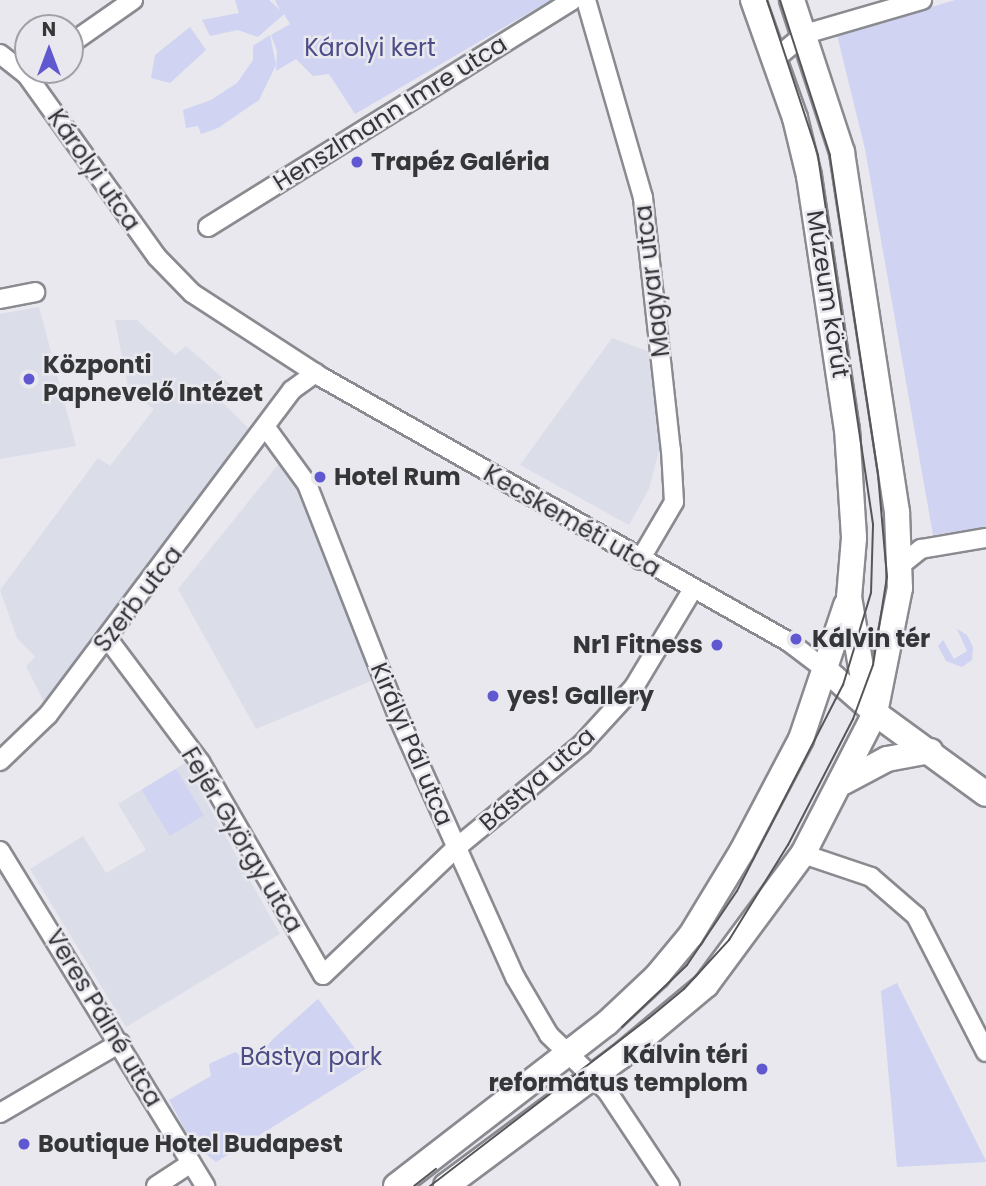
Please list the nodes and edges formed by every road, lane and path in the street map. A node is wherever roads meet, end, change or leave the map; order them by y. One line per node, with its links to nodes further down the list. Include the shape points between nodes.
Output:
1 (133, 0): 7 (street)
2 (572, 0): 11 (street, Henszlmann Imre utca)
3 (586, 0): 17 (street, Magyar utca, via 643,198 664,381 674,502)
4 (753, 0): 9 (main road, Múzeum körút)
5 (792, 0): 8 (main road, Múzeum körút)
6 (922, 0): 8 (street)
7 (84, 34)
8 (805, 34): 9 (street); 18 (main road, Múzeum körút, via 842,152 884,419)
9 (775, 59): 20 (main road, Múzeum körút, via 808,167 841,379 853,514)
10 (38, 84): 14 (street, Károlyi utca, via 157,257 191,293)
11 (208, 227)
12 (35, 292): 13 (street)
13 (0, 299)
14 (315, 373): 15 (street, Szerb utca, via 292,390); 17 (street, Kecskeméti utca)
15 (267, 429): 21 (street, Szerb utca); 29 (street, Királyi Pál utca, via 307,484 399,719)
16 (986, 538): 18 (street, via 921,549)
17 (640, 561): 19 (street, Kecskeméti utca)
18 (901, 565): 22 (main road)
19 (693, 589): 23 (street, Kecskeméti utca, via 789,642); 29 (street, Bástya utca, via 634,687 582,744)
20 (849, 597): 23 (main road); 24 (main road, via 857,662)
21 (108, 639): 26 (street, Szerb utca, via 48,715); 32 (street, Fejér György utca, via 200,762)
22 (889, 658): 24 (main road); 25 (main road, via 895,701)
23 (826, 670): 24 (street); 35 (main road, via 801,738 742,851 691,935 632,1000)
24 (875, 713): 25 (main road); 27 (main road)
25 (930, 751): 27 (main road, via 881,761); 28 (main road)
26 (0, 761)
27 (844, 782): 31 (main road)
28 (986, 794)
29 (456, 848): 32 (street, Bástya utca); 35 (street, Királyi Pál utca, via 515,978 541,1023)
30 (0, 851): 33 (street, Veres Pálné utca)
31 (803, 854): 34 (street, via 871,877 916,916); 36 (main road, via 706,985)
32 (323, 975)
33 (120, 1043): 37 (street); 38 (street, Veres Pálné utca)
34 (986, 1052)
35 (567, 1054): 36 (street, Királyi Pál utca); 41 (main road)
36 (592, 1078): 42 (main road); 43 (street, Királyi Pál utca, via 607,1091)
37 (0, 1113)
38 (191, 1163): 39 (street); 40 (street, Veres Pálné utca)
39 (156, 1186)
40 (205, 1186)
41 (396, 1186)
42 (446, 1186)
43 (670, 1186)

